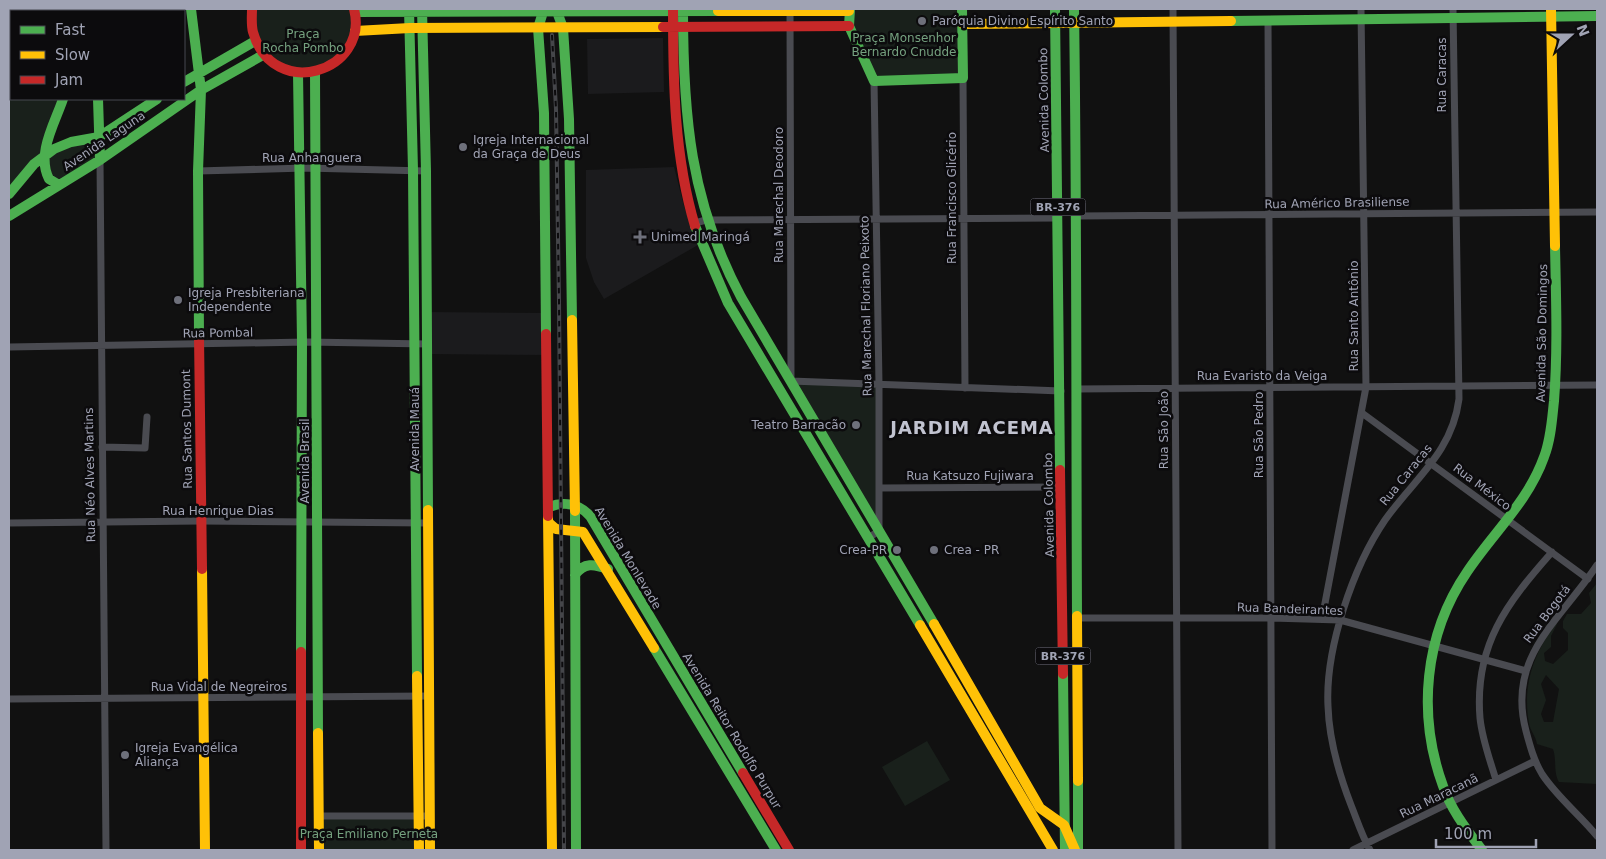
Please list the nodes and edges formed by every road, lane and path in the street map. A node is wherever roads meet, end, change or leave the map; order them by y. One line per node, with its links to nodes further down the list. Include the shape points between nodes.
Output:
1 (192, 9): 34 (main road, Rua Santos Dumont)
2 (252, 9): 32 (main road, via 251,27)
3 (544, 9): 4 (main road); 13 (main road); 28 (main road)
4 (556, 9): 5 (main road); 29 (main road)
5 (678, 9): 6 (main road); 30 (main road)
6 (790, 9): 14 (main road); 24 (street, Rua Marechal Deodoro)
7 (962, 9): 23 (main road, Rua Francisco Glicério)
8 (1055, 9): 22 (main road, Avenida Colombo / BR-376)
9 (1074, 9): 21 (main road, BR-376)
10 (1173, 9): 19 (street, Rua São João)
11 (355, 10): 12 (main road); 31 (main road)
12 (409, 10): 13 (main road); 26 (main road, Avenida Mauá)
13 (422, 10): 27 (main road, Avenida Mauá)
14 (850, 10): 25 (main road)
15 (1551, 12): 16 (main road); 18 (main road); 56 (main road, Avenida São Domingos)
16 (1453, 13): 17 (main road); 55 (street, Rua Caracas)
17 (1361, 14): 20 (main road); 58 (street, Rua Santo Antônio)
18 (1597, 16)
19 (1174, 20): 20 (main road); 21 (main road); 62 (street, Rua São João)
20 (1268, 20): 59 (street, Rua São Pedro)
21 (1073, 22): 22 (main road); 61 (main road, BR-376)
22 (1055, 23): 23 (main road); 65 (main road, Avenida Colombo / BR-376)
23 (963, 24): 37 (main road, Rua Francisco Glicério)
24 (790, 25): 25 (main road); 30 (main road); 66 (street, Rua Marechal Deodoro)
25 (849, 26): 39 (main road)
26 (410, 28): 27 (main road); 31 (main road); 50 (main road, Avenida Mauá)
27 (423, 28): 28 (main road); 52 (main road, Avenida Mauá)
28 (538, 28): 29 (main road); 99 (main road, via 544,113)
29 (563, 28): 30 (main road); 98 (main road, via 569,119)
30 (678, 28): 41 (main road)
31 (355, 32): 35 (main road, via 341,57 329,67)
32 (255, 41): 33 (main road); 34 (main road)
33 (263, 55): 36 (main road, via 279,67); 40 (main road, Avenida Laguna)
34 (199, 72): 38 (main road); 40 (main road, Rua Santos Dumont)
35 (315, 72): 36 (main road); 49 (main road, Avenida Brasil)
36 (298, 73): 48 (main road, Avenida Brasil)
37 (962, 78): 39 (main road); 64 (street, Rua Francisco Glicério)
38 (185, 81)
39 (874, 81): 63 (street, Rua Marechal Floriano Peixoto)
40 (201, 90): 47 (main road, Avenida Laguna); 51 (main road, Rua Santos Dumont)
41 (680, 97): 67 (main road); 68 (main road, via 680,155)
42 (63, 100): 46 (main road)
43 (98, 100): 45 (main road, Rua Néo Alves Martins)
44 (155, 100): 45 (main road, Avenida Laguna)
45 (99, 137): 46 (main road, Avenida Laguna, via 71,142); 47 (main road, Rua Néo Alves Martins)
46 (44, 157): 53 (main road, via 44,168 49,178); 54 (main road, Avenida Laguna)
47 (100, 160): 53 (main road, Avenida Laguna); 79 (street, Rua Néo Alves Martins)
48 (300, 168): 49 (street, Rua Anhanguera); 51 (street, Rua Anhanguera); 73 (main road, Avenida Brasil)
49 (315, 168): 50 (street, Rua Anhanguera); 74 (main road, Avenida Brasil)
50 (413, 170): 52 (street, Rua Anhanguera); 75 (main road, Avenida Mauá)
51 (198, 171): 76 (main road, Rua Santos Dumont)
52 (426, 171): 77 (main road, Avenida Mauá)
53 (59, 185): 60 (main road, Avenida Laguna)
54 (9, 194)
55 (1454, 212): 56 (street, Rua Américo Brasiliense); 58 (street, Rua Américo Brasiliense); 83 (street, Rua Caracas)
56 (1554, 212): 57 (street, Rua Américo Brasiliense); 84 (main road, Avenida São Domingos)
57 (1597, 212)
58 (1364, 214): 59 (street, Rua Américo Brasiliense); 86 (street, Rua Santo Antônio)
59 (1267, 215): 62 (street, Rua Américo Brasiliense); 85 (street, Rua São Pedro)
60 (9, 216)
61 (1077, 216): 62 (street, Rua Américo Brasiliense); 70 (main road, BR-376)
62 (1173, 216): 88 (street, Rua São João)
63 (876, 218): 64 (street); 66 (street); 81 (street, Rua Marechal Floriano Peixoto)
64 (964, 218): 65 (street); 87 (street, Rua Francisco Glicério)
65 (1058, 218): 69 (main road, Avenida Colombo / BR-376)
66 (790, 219): 67 (street); 80 (street, Rua Marechal Deodoro)
67 (706, 220): 68 (street); 80 (main road, via 720,256)
68 (695, 223): 89 (main road, via 708,264)
69 (1060, 291): 70 (main road); 71 (main road, Avenida Colombo / BR-376)
70 (1075, 294): 72 (main road, BR-376)
71 (1060, 304): 72 (main road); 91 (main road, Avenida Colombo / BR-376)
72 (1075, 307): 90 (main road, BR-376)
73 (302, 342): 74 (street, Rua Pombal); 76 (street, Rua Pombal); 104 (main road, Avenida Brasil)
74 (317, 342): 75 (street, Rua Pombal); 105 (main road, Avenida Brasil)
75 (414, 343): 77 (street, Rua Pombal); 107 (main road, Avenida Mauá)
76 (199, 344): 79 (street, Rua Pombal); 101 (main road, Rua Santos Dumont)
77 (428, 344): 109 (main road, Avenida Mauá)
78 (9, 347): 79 (street, Rua Pombal)
79 (101, 347): 94 (street, Rua Néo Alves Martins)
80 (791, 381): 81 (street); 89 (street); 112 (main road)
81 (879, 384): 87 (street); 97 (street, Rua Marechal Floriano Peixoto)
82 (1597, 385): 84 (street, Rua Evaristo da Veiga)
83 (1458, 386): 84 (street, Rua Evaristo da Veiga); 86 (street, Rua Evaristo da Veiga); 95 (street, Rua Caracas, via 1454,424)
84 (1556, 386): 103 (main road, Avenida São Domingos, via 1546,456 1532,486)
85 (1270, 387): 86 (street, Rua Evaristo da Veiga); 88 (street, Rua Evaristo da Veiga); 120 (street, Rua São Pedro)
86 (1366, 387): 92 (street, Rua Santo Antônio)
87 (965, 388): 91 (street)
88 (1176, 388): 90 (street, Rua Evaristo da Veiga); 121 (street, Rua São João)
89 (779, 389): 113 (main road)
90 (1076, 389): 102 (main road, BR-376)
91 (1061, 391): 96 (main road, Avenida Colombo / BR-376)
92 (1362, 413): 95 (street, Rua México); 122 (street, Rua Santo Antônio)
93 (146, 417): 94 (street, via 145,448)
94 (102, 447): 108 (street, Rua Néo Alves Martins)
95 (1432, 463): 103 (street, Rua México); 123 (street, Rua Caracas, via 1384,521 1356,576)
96 (1061, 486): 97 (street, Rua Katsuzo Fujiwara); 100 (main road, Avenida Colombo / BR-376)
97 (879, 488): 112 (street, Rua Marechal Floriano Peixoto)
98 (571, 505): 99 (main road); 111 (main road); 124 (main road, Avenida Monlevade, via 581,507 590,516)
99 (552, 506): 110 (main road)
100 (1061, 509): 102 (main road); 138 (main road, Avenida Colombo / BR-376)
101 (201, 521): 104 (street, Rua Henrique Dias); 108 (street, Rua Henrique Dias); 131 (main road, Rua Santos Dumont)
102 (1077, 521): 119 (main road, BR-376)
103 (1509, 521): 114 (street, Rua México); 126 (main road, Avenida São Domingos, via 1455,590)
104 (303, 522): 105 (street, Rua Henrique Dias); 132 (main road, Avenida Brasil)
105 (318, 522): 107 (street, Rua Henrique Dias); 133 (main road, Avenida Brasil)
106 (9, 523): 108 (street, Rua Henrique Dias)
107 (415, 523): 109 (street, Rua Henrique Dias); 129 (main road, Avenida Mauá)
108 (104, 524): 135 (street, Rua Néo Alves Martins)
109 (428, 524): 130 (main road, Avenida Mauá)
110 (552, 526): 111 (main road); 158 (main road)
111 (571, 531): 116 (main road, Avenida Monlevade, via 583,532); 117 (main road)
112 (878, 531): 113 (street); 136 (main road)
113 (868, 538): 137 (main road)
114 (1552, 552): 118 (street, Rua México); 127 (street, via 1505,610)
115 (1597, 565): 118 (street, Rua Bogotá)
116 (608, 569): 117 (main road, via 586,564); 125 (main road, Avenida Monlevade)
117 (575, 576): 159 (main road)
118 (1588, 579): 128 (street, Rua Bogotá, via 1538,642)
119 (1077, 618): 121 (street, Rua Bandeirantes); 139 (main road, BR-376)
120 (1271, 618): 121 (street, Rua Bandeirantes); 122 (street, Rua Bandeirantes); 166 (street, Rua São Pedro)
121 (1177, 619): 165 (street, Rua São João)
122 (1322, 619): 123 (street, Rua Bandeirantes)
123 (1340, 620): 126 (street, Rua Bandeirantes); 151 (street, Rua Caracas, via 1329,678 1328,706 1338,767)
124 (654, 626): 125 (main road); 147 (main road, Avenida Reitor Rodolfo Purpur)
125 (645, 631): 149 (main road, Avenida Reitor Rodolfo Purpur)
126 (1433, 647): 127 (street, Rua Bandeirantes); 142 (main road, Avenida São Domingos, via 1426,690 1427,720 1430,745)
127 (1483, 659): 128 (street, Rua Bandeirantes); 141 (street, via 1480,718)
128 (1526, 670): 140 (street, Rua Bogotá, via 1522,710)
129 (416, 695): 130 (street, Rua Vidal de Negreiros); 133 (street, Rua Vidal de Negreiros); 144 (main road, Avenida Mauá)
130 (428, 696): 145 (main road, Avenida Mauá)
131 (204, 697): 132 (street, Rua Vidal de Negreiros); 135 (street, Rua Vidal de Negreiros); 153 (main road, Rua Santos Dumont)
132 (300, 698): 133 (street, Rua Vidal de Negreiros); 154 (main road, Avenida Brasil)
133 (318, 698): 143 (main road, Avenida Brasil)
134 (9, 699): 135 (street, Rua Vidal de Negreiros)
135 (105, 699): 152 (street, Rua Néo Alves Martins)
136 (981, 704): 137 (main road); 146 (main road, via 1040,808)
137 (970, 711): 162 (main road)
138 (1064, 730): 139 (main road); 146 (main road, Avenida Colombo / BR-376)
139 (1077, 751): 164 (main road, BR-376)
140 (1535, 761): 141 (street, Rua Maracanã); 148 (street, Rua Bogotá, via 1549,783)
141 (1496, 780): 142 (street, Rua Maracanã)
142 (1449, 803): 151 (street, Rua Maracanã); 168 (main road, Avenida São Domingos)
143 (319, 816): 144 (street); 155 (main road, Avenida Brasil)
144 (419, 816): 145 (street); 156 (main road, Avenida Mauá)
145 (430, 816): 157 (main road, Avenida Mauá)
146 (1064, 825): 163 (main road, Avenida Colombo / BR-376); 164 (main road)
147 (775, 827): 149 (main road); 161 (main road, Avenida Reitor Rodolfo Purpur)
148 (1594, 828): 150 (street, Rua Bogotá)
149 (766, 833): 160 (main road, Avenida Reitor Rodolfo Purpur)
150 (1597, 836)
151 (1368, 847): 167 (street, Rua Maracanã)
152 (106, 850)
153 (205, 850)
154 (301, 850)
155 (319, 850)
156 (419, 850)
157 (430, 850)
158 (552, 850)
159 (576, 850)
160 (776, 850)
161 (788, 850)
162 (1053, 850)
163 (1065, 850)
164 (1077, 850)
165 (1178, 850)
166 (1272, 850)
167 (1353, 850)
168 (1482, 850)

